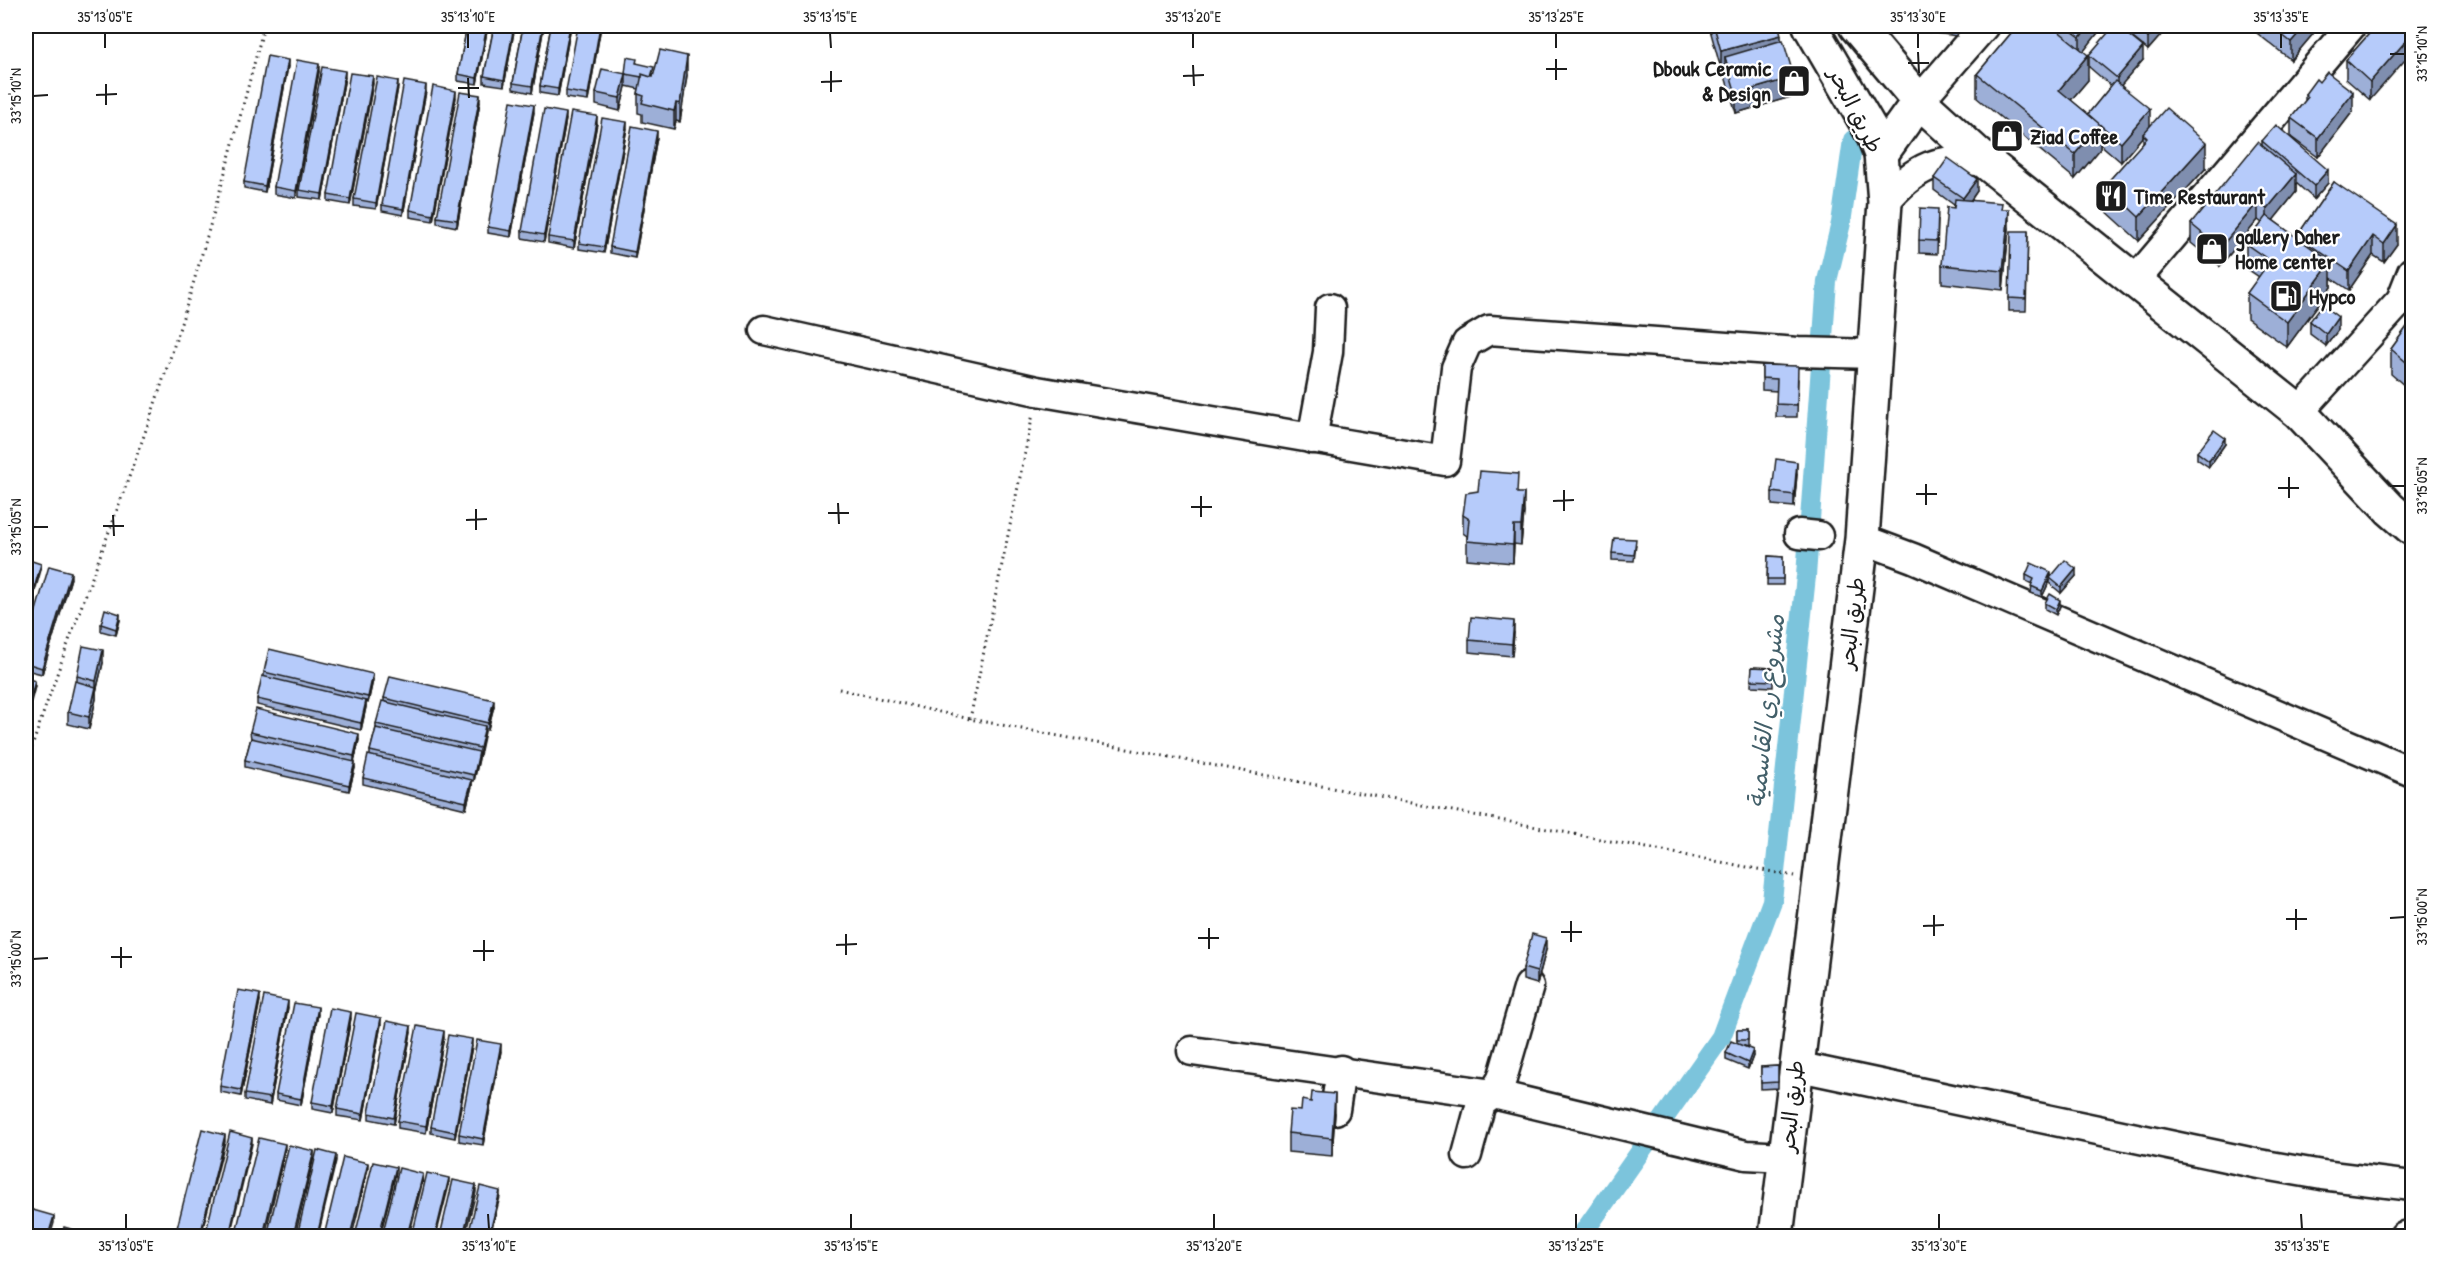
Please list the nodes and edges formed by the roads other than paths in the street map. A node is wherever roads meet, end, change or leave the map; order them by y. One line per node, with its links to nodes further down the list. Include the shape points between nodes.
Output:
1 (1810, 26): 6 (main road, طريق البحر)
2 (1984, 26): 5 (street)
3 (2351, 26): 10 (street)
4 (1862, 29): 5 (main road, طريق البحر)
5 (1919, 101): 6 (main road); 7 (main road, طريق البحر)
6 (1881, 154): 8 (main road, طريق البحر)
7 (1986, 162): 8 (street, via 1963,159 1919,170); 10 (main road, طريق البحر)
8 (1885, 202): 13 (main road, طريق البحر)
9 (2412, 272): 14 (street, via 2401,300)
10 (2134, 282): 14 (main road, طريق البحر)
11 (1330, 308): 15 (street, via 1328,352)
12 (764, 330): 15 (street, via 1037,391)
13 (1875, 354): 15 (street, via 1489,330 1467,343 1456,368 1445,461); 17 (main road, طريق البحر)
14 (2299, 412): 16 (main road, طريق البحر)
15 (1312, 439)
16 (2412, 528)
17 (1862, 539): 18 (street); 21 (main road, طريق البحر)
18 (2412, 772)
19 (1529, 986): 23 (street, via 1502,1078)
20 (1192, 1051): 22 (street)
21 (1796, 1066): 26 (main road, طريق البحر); 27 (street, via 2259,1164)
22 (1341, 1070): 23 (street); 24 (street)
23 (1493, 1094): 25 (street, via 1481,1102); 26 (street, via 1746,1155)
24 (1335, 1110)
25 (1467, 1155)
26 (1786, 1157): 29 (main road, طريق البحر)
27 (2412, 1186)
28 (2412, 1234): 30 (street)
29 (1776, 1236)
30 (2404, 1236)

